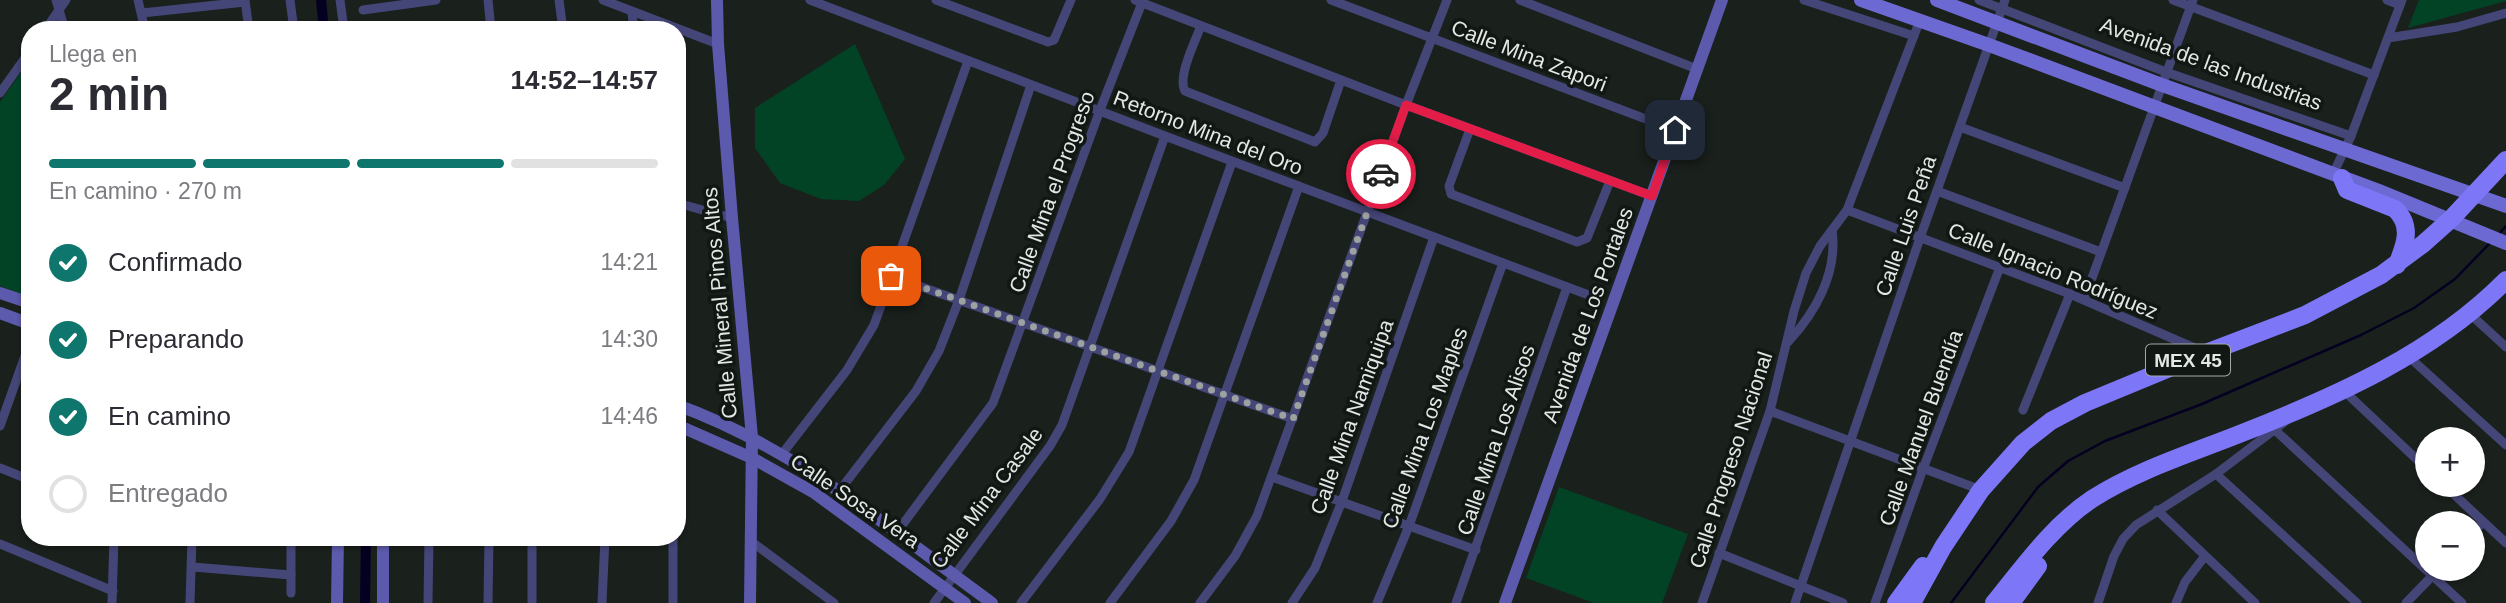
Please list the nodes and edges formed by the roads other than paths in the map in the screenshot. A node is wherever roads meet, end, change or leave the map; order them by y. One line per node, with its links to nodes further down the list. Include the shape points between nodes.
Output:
1 (66, 0): 27 (street)
2 (138, 0): 31 (street)
3 (290, 0): 39 (street)
4 (340, 0): 40 (street)
5 (436, 0): 26 (street)
6 (488, 0): 41 (street)
7 (559, 0): 42 (street)
8 (603, 0): 32 (street)
9 (717, 0): 50 (main road, Calle Mineral Pinos Altos)
10 (810, 0): 52 (street, Retorno Mina del Oro)
11 (936, 0): 12 (street, via 1048,42 1054,40)
12 (1070, 0)
13 (1331, 0): 48 (street, Calle Mina Zapori)
14 (1447, 0): 48 (street)
15 (1520, 0): 54 (street)
16 (1722, 0): 54 (main road, Avenida de Los Portales)
17 (1804, 0): 47 (street)
18 (1861, 0): 34 (main road)
19 (1937, 0): 30 (main road, Avenida de las Industrias)
20 (1979, 0): 30 (street, Avenida de las Industrias)
21 (2172, 0): 28 (street)
22 (2387, 0): 25 (street)
23 (245, 1): 31 (street); 38 (street)
24 (1140, 1): 45 (street); 62 (street, Calle Mina el Progreso)
25 (2401, 2): 49 (street)
26 (385, 3): 29 (street)
27 (58, 4): 35 (street); 36 (street)
28 (2191, 4): 55 (street); 56 (street)
29 (363, 10)
30 (2001, 11): 51 (street, Calle Luis Peña); 56 (main road, Avenida de las Industrias)
31 (142, 13): 37 (street)
32 (632, 13): 43 (street); 44 (street)
33 (2506, 13): 49 (street, via 2457,27)
34 (1920, 20): 47 (street, Calle Progreso Nacional); 51 (main road)
35 (50, 21)
36 (63, 21)
37 (143, 21)
38 (248, 21)
39 (293, 21)
40 (343, 21)
41 (490, 21)
42 (562, 21)
43 (633, 21)
44 (654, 21)
45 (1201, 26): 57 (street); 57 (street, via 1184,75 1185,92 1315,142 1323,132)
46 (686, 32): 50 (street)
47 (1914, 36): 79 (street, Calle Progreso Nacional)
48 (1432, 38): 60 (street); 65 (street, Calle Mina Zapori)
49 (2388, 38): 55 (street)
50 (718, 44): 81 (main road, Calle Mineral Pinos Altos)
51 (1989, 45): 61 (main road); 63 (street, Calle Luis Peña)
52 (968, 61): 58 (street, Retorno Mina del Oro); 91 (street)
53 (21, 64): 59 (street)
54 (1697, 69): 65 (main road, Avenida de Los Portales)
55 (2374, 75): 67 (street)
56 (2164, 79): 61 (street, Avenida de las Industrias); 67 (main road, Avenida de las Industrias)
57 (1341, 80): 60 (street)
58 (1031, 85): 62 (street, Retorno Mina del Oro); 98 (street)
59 (0, 93)
60 (1406, 105): 64 (street); 80 (street)
61 (2154, 107): 70 (main road); 73 (street, Avenida de las Industrias)
62 (1100, 110): 66 (street, Retorno Mina del Oro); 103 (street, Calle Mina el Progreso)
63 (1960, 127): 73 (street); 74 (street, Calle Luis Peña)
64 (1470, 129): 71 (street); 71 (street, via 1449,186 1451,194 1577,242 1584,240)
65 (1675, 130): 76 (main road, Avenida de Los Portales)
66 (1165, 136): 69 (street, Retorno Mina del Oro); 105 (street, Calle Mina Casale)
67 (2348, 142): 70 (street); 75 (main road, Avenida de las Industrias)
68 (2506, 160): 75 (highway, MEX 45)
69 (1232, 162): 72 (street, Retorno Mina del Oro); 110 (street)
70 (2337, 176): 82 (main road); 89 (highway, via 2347,190 2400,214 2406,232)
71 (1609, 181): 76 (street)
72 (1299, 186): 80 (street, Retorno Mina del Oro); 112 (street)
73 (2125, 188): 87 (street, Avenida de las Industrias)
74 (1937, 191): 85 (street, Calle Luis Peña); 87 (street)
75 (2474, 194): 78 (main road, Avenida de las Industrias); 82 (highway, MEX 45)
76 (1652, 196): 189 (main road, Avenida de Los Portales)
77 (686, 205): 81 (street)
78 (2506, 206)
79 (1847, 210): 83 (street, Calle Progreso Nacional); 85 (street, Calle Ignacio Rodríguez)
80 (1367, 212): 84 (street, Retorno Mina del Oro); 117 (street)
81 (732, 218): 121 (main road, Calle Mineral Pinos Altos)
82 (2451, 219): 86 (main road); 89 (highway, MEX 45)
83 (1832, 230): 104 (street, Calle Progreso Nacional, via 1806,273); 104 (street, via 1830,269 1819,299)
84 (1434, 237): 88 (street, Retorno Mina del Oro); 135 (street, Calle Mina Namiquipa)
85 (1920, 238): 90 (street, Calle Ignacio Rodríguez); 122 (street, Calle Luis Peña)
86 (2505, 243)
87 (2101, 252): 99 (street, Avenida de las Industrias)
88 (1503, 263): 93 (street, Retorno Mina del Oro); 140 (street, Calle Mina Los Maples)
89 (2397, 265): 107 (highway, MEX 45, via 2305,315)
90 (2000, 267): 95 (street, Calle Ignacio Rodríguez); 128 (street, Calle Manuel Buendía)
91 (891, 276): 98 (street); 124 (street, via 861,347)
92 (2506, 280): 101 (highway)
93 (1567, 287): 96 (street, Retorno Mina del Oro); 156 (street, Calle Mina Los Alisos)
94 (0, 292): 97 (main road)
95 (2070, 294): 99 (street, Calle Ignacio Rodríguez); 114 (street)
96 (1594, 297)
97 (21, 300)
98 (959, 300): 103 (street); 132 (street, via 929,370)
99 (2084, 300): 107 (street, Calle Ignacio Rodríguez)
100 (0, 313): 102 (main road)
101 (2470, 314): 106 (street); 108 (highway)
102 (21, 321)
103 (1023, 323): 105 (street); 141 (street, Calle Mina el Progreso, via 993,402)
104 (1787, 343): 115 (street, Calle Progreso Nacional)
105 (1091, 347): 110 (street); 162 (street, Calle Mina Casale, via 1050,446)
106 (2506, 347)
107 (2206, 353): 133 (highway, MEX 45, via 2051,421 2023,443)
108 (2408, 356): 111 (highway); 123 (street)
109 (21, 367): 118 (street)
110 (1156, 370): 112 (street); 183 (street, via 1140,424 1116,476)
111 (2343, 390): 116 (highway); 126 (street)
112 (1226, 395): 117 (street); 184 (street, via 1183,502)
113 (686, 409): 121 (main road)
114 (2023, 410)
115 (1770, 411): 122 (street); 157 (street, Calle Progreso Nacional)
116 (2296, 412): 120 (street); 138 (highway, via 2116,485)
117 (1293, 419): 131 (street)
118 (0, 426)
119 (686, 429): 125 (main road, Calle Sosa Vera)
120 (2276, 431): 129 (street); 158 (street)
121 (752, 437): 124 (main road); 125 (main road, Calle Mineral Pinos Altos)
122 (1850, 441): 128 (street); 165 (street, Calle Luis Peña)
123 (2506, 445)
124 (782, 454): 132 (main road)
125 (752, 458): 142 (main road, Calle Mineral Pinos Altos); 166 (main road, Calle Sosa Vera, via 813,492)
126 (2415, 458)
127 (0, 468): 130 (street)
128 (1923, 469): 133 (street); 193 (street, Calle Manuel Buendía)
129 (2216, 474): 136 (street); 201 (street)
130 (21, 476)
131 (1272, 477): 135 (street); 185 (street, via 1248,535)
132 (840, 490): 141 (main road)
133 (1981, 490): 155 (highway, MEX 45)
134 (2457, 497): 137 (street)
135 (1342, 501): 140 (street); 186 (street, Calle Mina Namiquipa, via 1315,568)
136 (2157, 510): 159 (street); 198 (street, via 2123,539)
137 (2471, 511)
138 (2070, 518): 196 (highway); 197 (highway)
139 (2485, 524): 143 (street)
140 (1409, 526): 156 (street); 187 (street, Calle Mina Los Maples)
141 (897, 532): 162 (main road)
142 (752, 542): 169 (street); 179 (main road, Calle Mineral Pinos Altos)
143 (2506, 543)
144 (0, 544): 167 (street)
145 (114, 546): 167 (street)
146 (192, 546): 160 (street)
147 (291, 546): 161 (street)
148 (338, 546): 172 (main road)
149 (383, 546): 173 (main road)
150 (429, 546): 174 (street)
151 (489, 546): 175 (street)
152 (532, 546): 176 (street)
153 (605, 546): 177 (street)
154 (673, 546): 178 (street)
155 (1943, 547): 194 (highway, via 1928,559); 195 (highway, MEX 45)
156 (1476, 550): 188 (street, Calle Mina Los Alisos)
157 (1719, 553): 165 (street); 190 (street, Calle Progreso Nacional)
158 (2415, 554)
159 (2206, 556): 199 (street, via 2185,582); 200 (street)
160 (193, 567): 161 (street); 171 (street)
161 (291, 575): 168 (street)
162 (953, 575): 166 (street, Calle Mina Casale); 182 (main road)
163 (2427, 581): 202 (street)
164 (2443, 581): 203 (street)
165 (1801, 586): 191 (street, Calle Luis Peña); 192 (street)
166 (943, 587): 180 (street, Calle Mina Casale); 181 (main road, Calle Sosa Vera)
167 (113, 591): 170 (street)
168 (291, 593)
169 (830, 602)
170 (112, 603)
171 (190, 603)
172 (337, 603)
173 (383, 603)
174 (428, 603)
175 (488, 603)
176 (532, 603)
177 (602, 603)
178 (673, 603)
179 (750, 603)
180 (933, 603)
181 (965, 603)
182 (992, 603)
183 (1021, 603)
184 (1110, 603)
185 (1200, 603)
186 (1293, 603)
187 (1377, 603)
188 (1456, 603)
189 (1505, 603)
190 (1702, 603)
191 (1796, 603)
192 (1843, 603)
193 (1875, 603)
194 (1896, 603)
195 (1912, 603)
196 (1994, 603)
197 (2011, 603)
198 (2098, 603)
199 (2176, 603)
200 (2255, 603)
201 (2357, 603)
202 (2406, 603)
203 (2462, 603)

